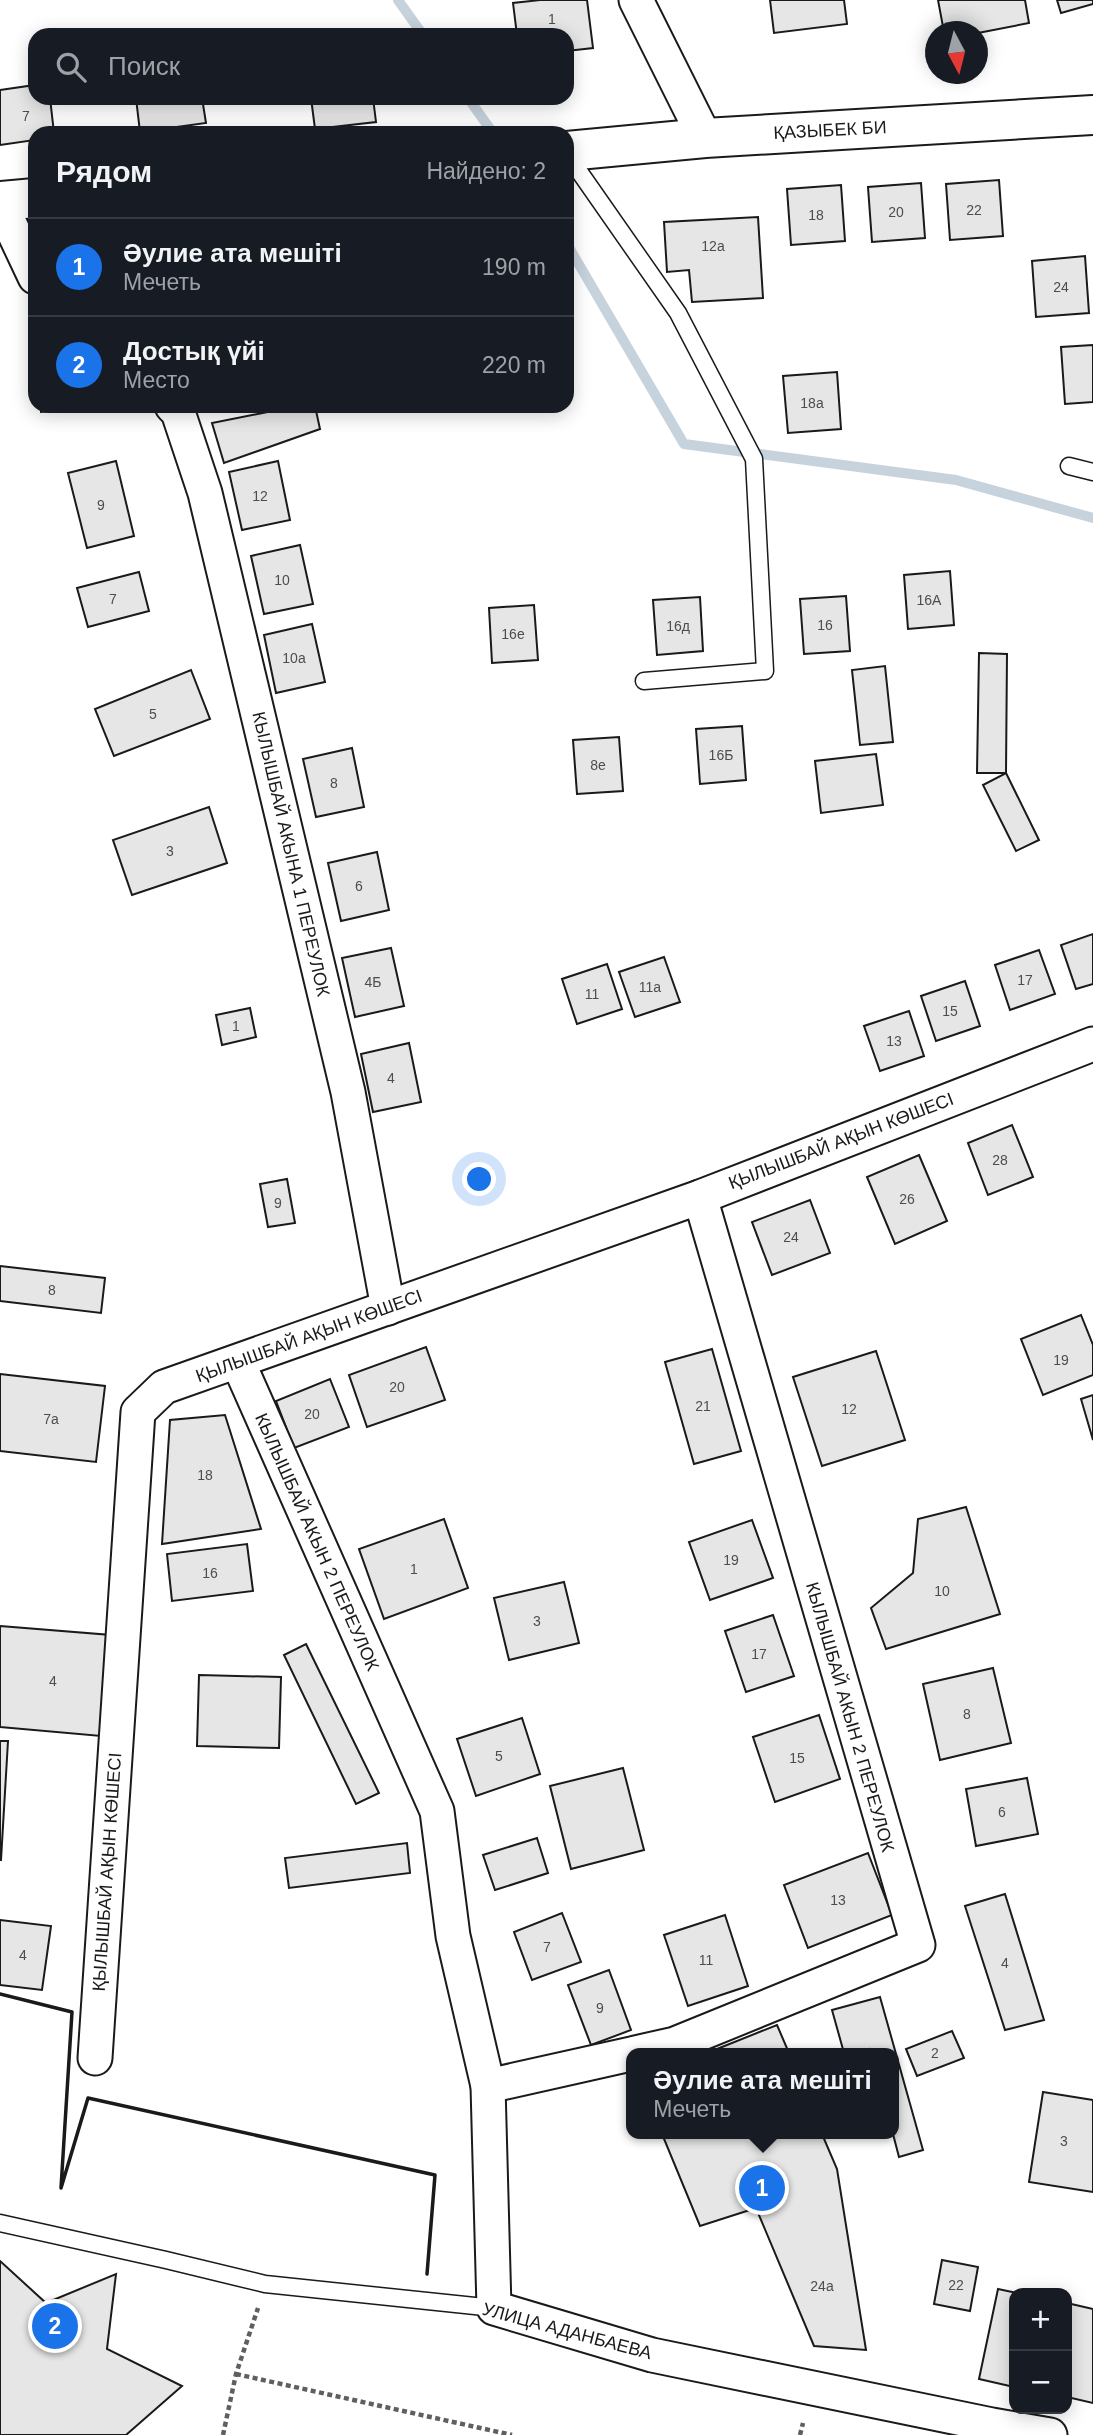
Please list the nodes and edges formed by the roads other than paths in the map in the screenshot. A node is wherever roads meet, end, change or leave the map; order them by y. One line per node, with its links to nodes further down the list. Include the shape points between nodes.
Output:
1 (636, 0): 3 (street)
2 (1093, 115): 3 (street, ҚАЗЫБЕК БИ)
3 (705, 138): 4 (street, ҚАЗЫБЕК БИ)
4 (574, 151)
5 (574, 162): 12 (lane, via 678,313 754,459 765,671)
6 (28, 199): 7 (street)
7 (0, 202): 8 (street)
8 (28, 262)
9 (178, 413): 15 (street, КЫЛЫШБАЙ АКЫНА 1 ПЕРЕУЛОК, via 205,493 348,1092)
10 (1069, 466): 11 (lane)
11 (1093, 472)
12 (644, 681)
13 (1093, 1044): 14 (street, ҚЫЛЫШБАЙ АҚЫН КӨШЕСІ)
14 (700, 1196): 15 (street, ҚЫЛЫШБАЙ АҚЫН КӨШЕСІ); 17 (street, КЫЛЫШБАЙ АКЫН 2 ПЕРЕУЛОК, via 918,1945)
15 (388, 1308): 16 (street, ҚЫЛЫШБАЙ АҚЫН КӨШЕСІ)
16 (237, 1362): 19 (street, ҚЫЛЫШБАЙ АҚЫН КӨШЕСІ, via 164,1387 138,1412); 20 (street, КЫЛЫШБАЙ АКЫН 2 ПЕРЕУЛОК, via 437,1811 453,1936)
17 (659, 2048)
18 (626, 2056): 20 (street, КЫЛЫШБАЙ АКЫН 2 ПЕРЕУЛОК)
19 (95, 2058)
20 (488, 2086): 22 (street, КЫЛЫШБАЙ АКЫН 2 ПЕРЕУЛОК)
21 (0, 2223): 22 (lane, УЛИЦА АДАНБАЕВА, via 265,2284)
22 (494, 2308): 23 (street, УЛИЦА АДАНБАЕВА, via 652,2355)
23 (1050, 2435)

